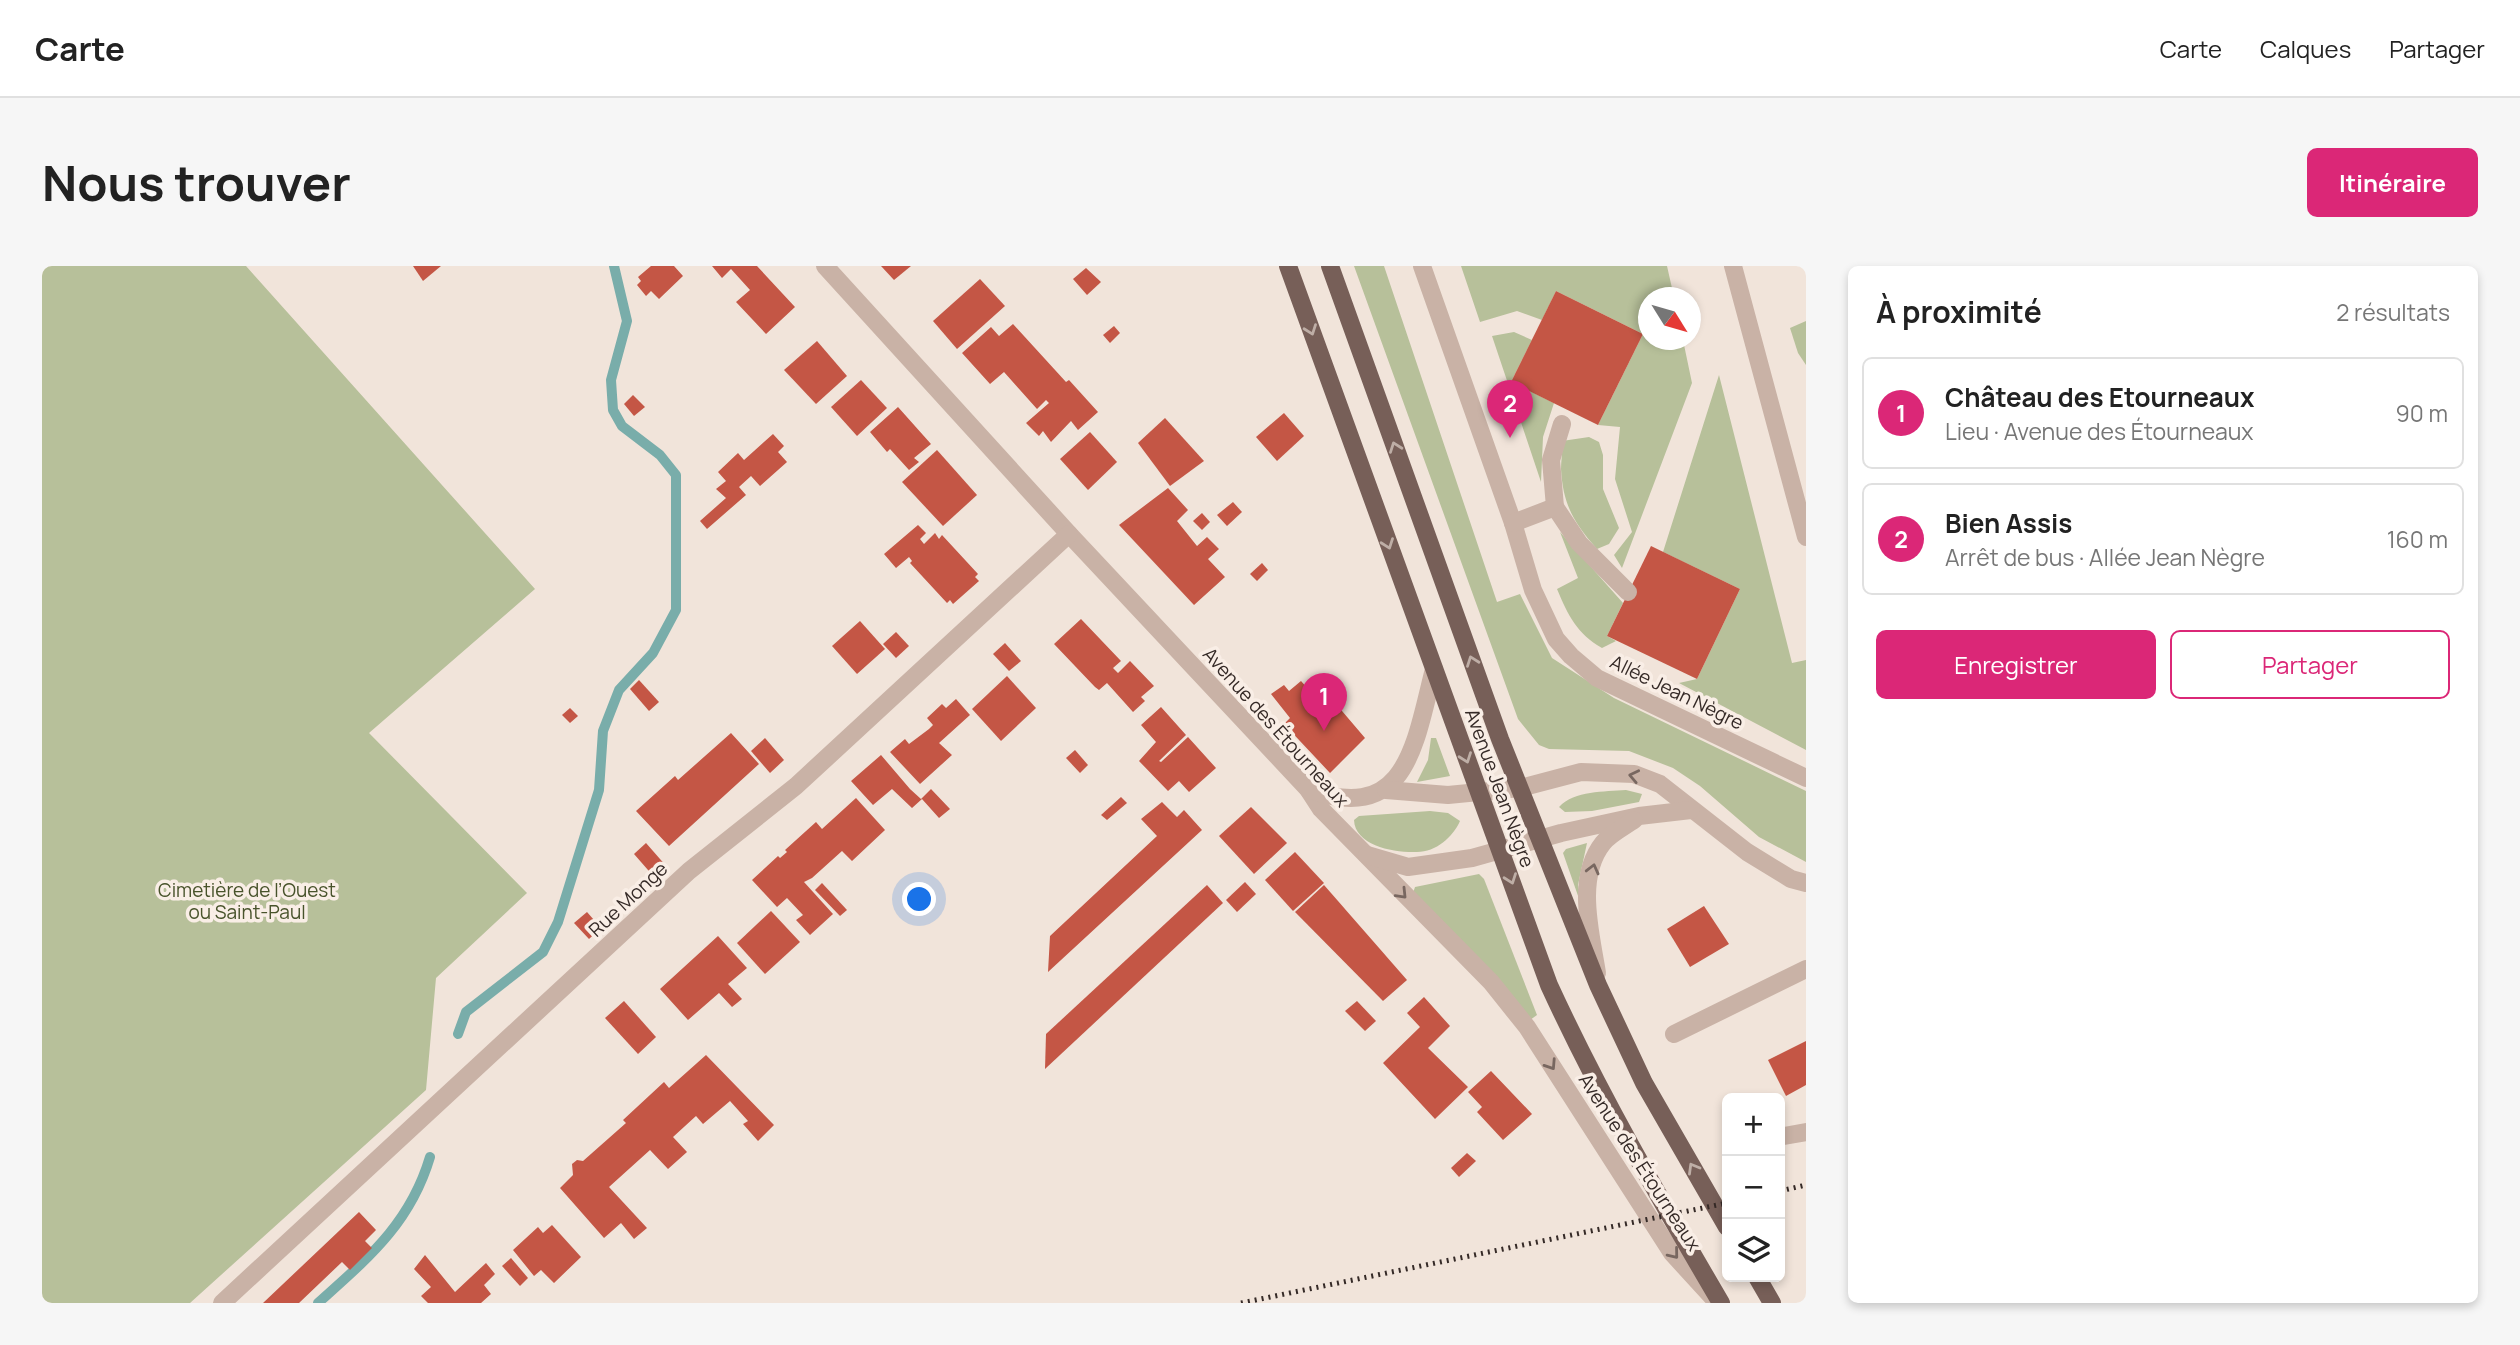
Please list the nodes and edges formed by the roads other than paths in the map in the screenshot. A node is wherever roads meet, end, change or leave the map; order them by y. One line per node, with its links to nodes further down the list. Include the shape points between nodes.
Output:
1 (825, 266): 9 (street, Avenue des Étourneaux)
2 (1288, 266): 12 (main road, Avenue Jean Nègre, one-way to 12)
3 (1329, 266): 14 (main road, Avenue Jean Nègre, one-way to 3)
4 (1422, 266): 8 (street, Allée Jean Nègre)
5 (1733, 266): 10 (street)
6 (1562, 424): 7 (street, via 1551,460)
7 (1555, 507): 8 (street); 11 (street, via 1579,543)
8 (1513, 523): 13 (street, Allée Jean Nègre, via 1533,590 1556,639 1571,656 1598,678)
9 (1069, 534): 15 (street, Avenue des Étourneaux); 31 (street, Rue Monge, via 796,786 689,871)
10 (1806, 537)
11 (1628, 592)
12 (1434, 669): 16 (street, via 1410,754); 17 (main road, Avenue Jean Nègre, one-way to 17)
13 (1806, 778)
14 (1520, 788): 17 (street); 18 (street, one-way to 14, via 1660,784 1634,774 1581,772); 20 (main road, Avenue Jean Nègre)
15 (1308, 789): 16 (street, via 1334,799 1359,800); 22 (street, Avenue des Étourneaux)
16 (1385, 790): 17 (street, via 1448,795)
17 (1478, 792): 21 (main road, Avenue Jean Nègre)
18 (1691, 810): 19 (street); 23 (street, via 1747,852)
19 (1639, 816): 20 (street); 25 (street, one-way to 19, via 1587,905 1592,866 1603,843)
20 (1540, 839): 21 (street); 25 (main road, Avenue Jean Nègre)
21 (1501, 850): 22 (street, via 1408,867); 32 (main road, Avenue Jean Nègre, one-way to 32, via 1549,985 1588,1069)
22 (1363, 853): 32 (street, Avenue des Étourneaux, one-way to 32, via 1491,982 1527,1027 1672,1254)
23 (1806, 883)
24 (1806, 969): 26 (street)
25 (1598, 985): 29 (main road, Avenue Jean Nègre, one-way to 25, via 1644,1083)
26 (1674, 1034)
27 (1806, 1132): 28 (street)
28 (1785, 1136)
29 (1722, 1219)
30 (1760, 1282): 33 (main road)
31 (222, 1303)
32 (1720, 1303)
33 (1772, 1303)

